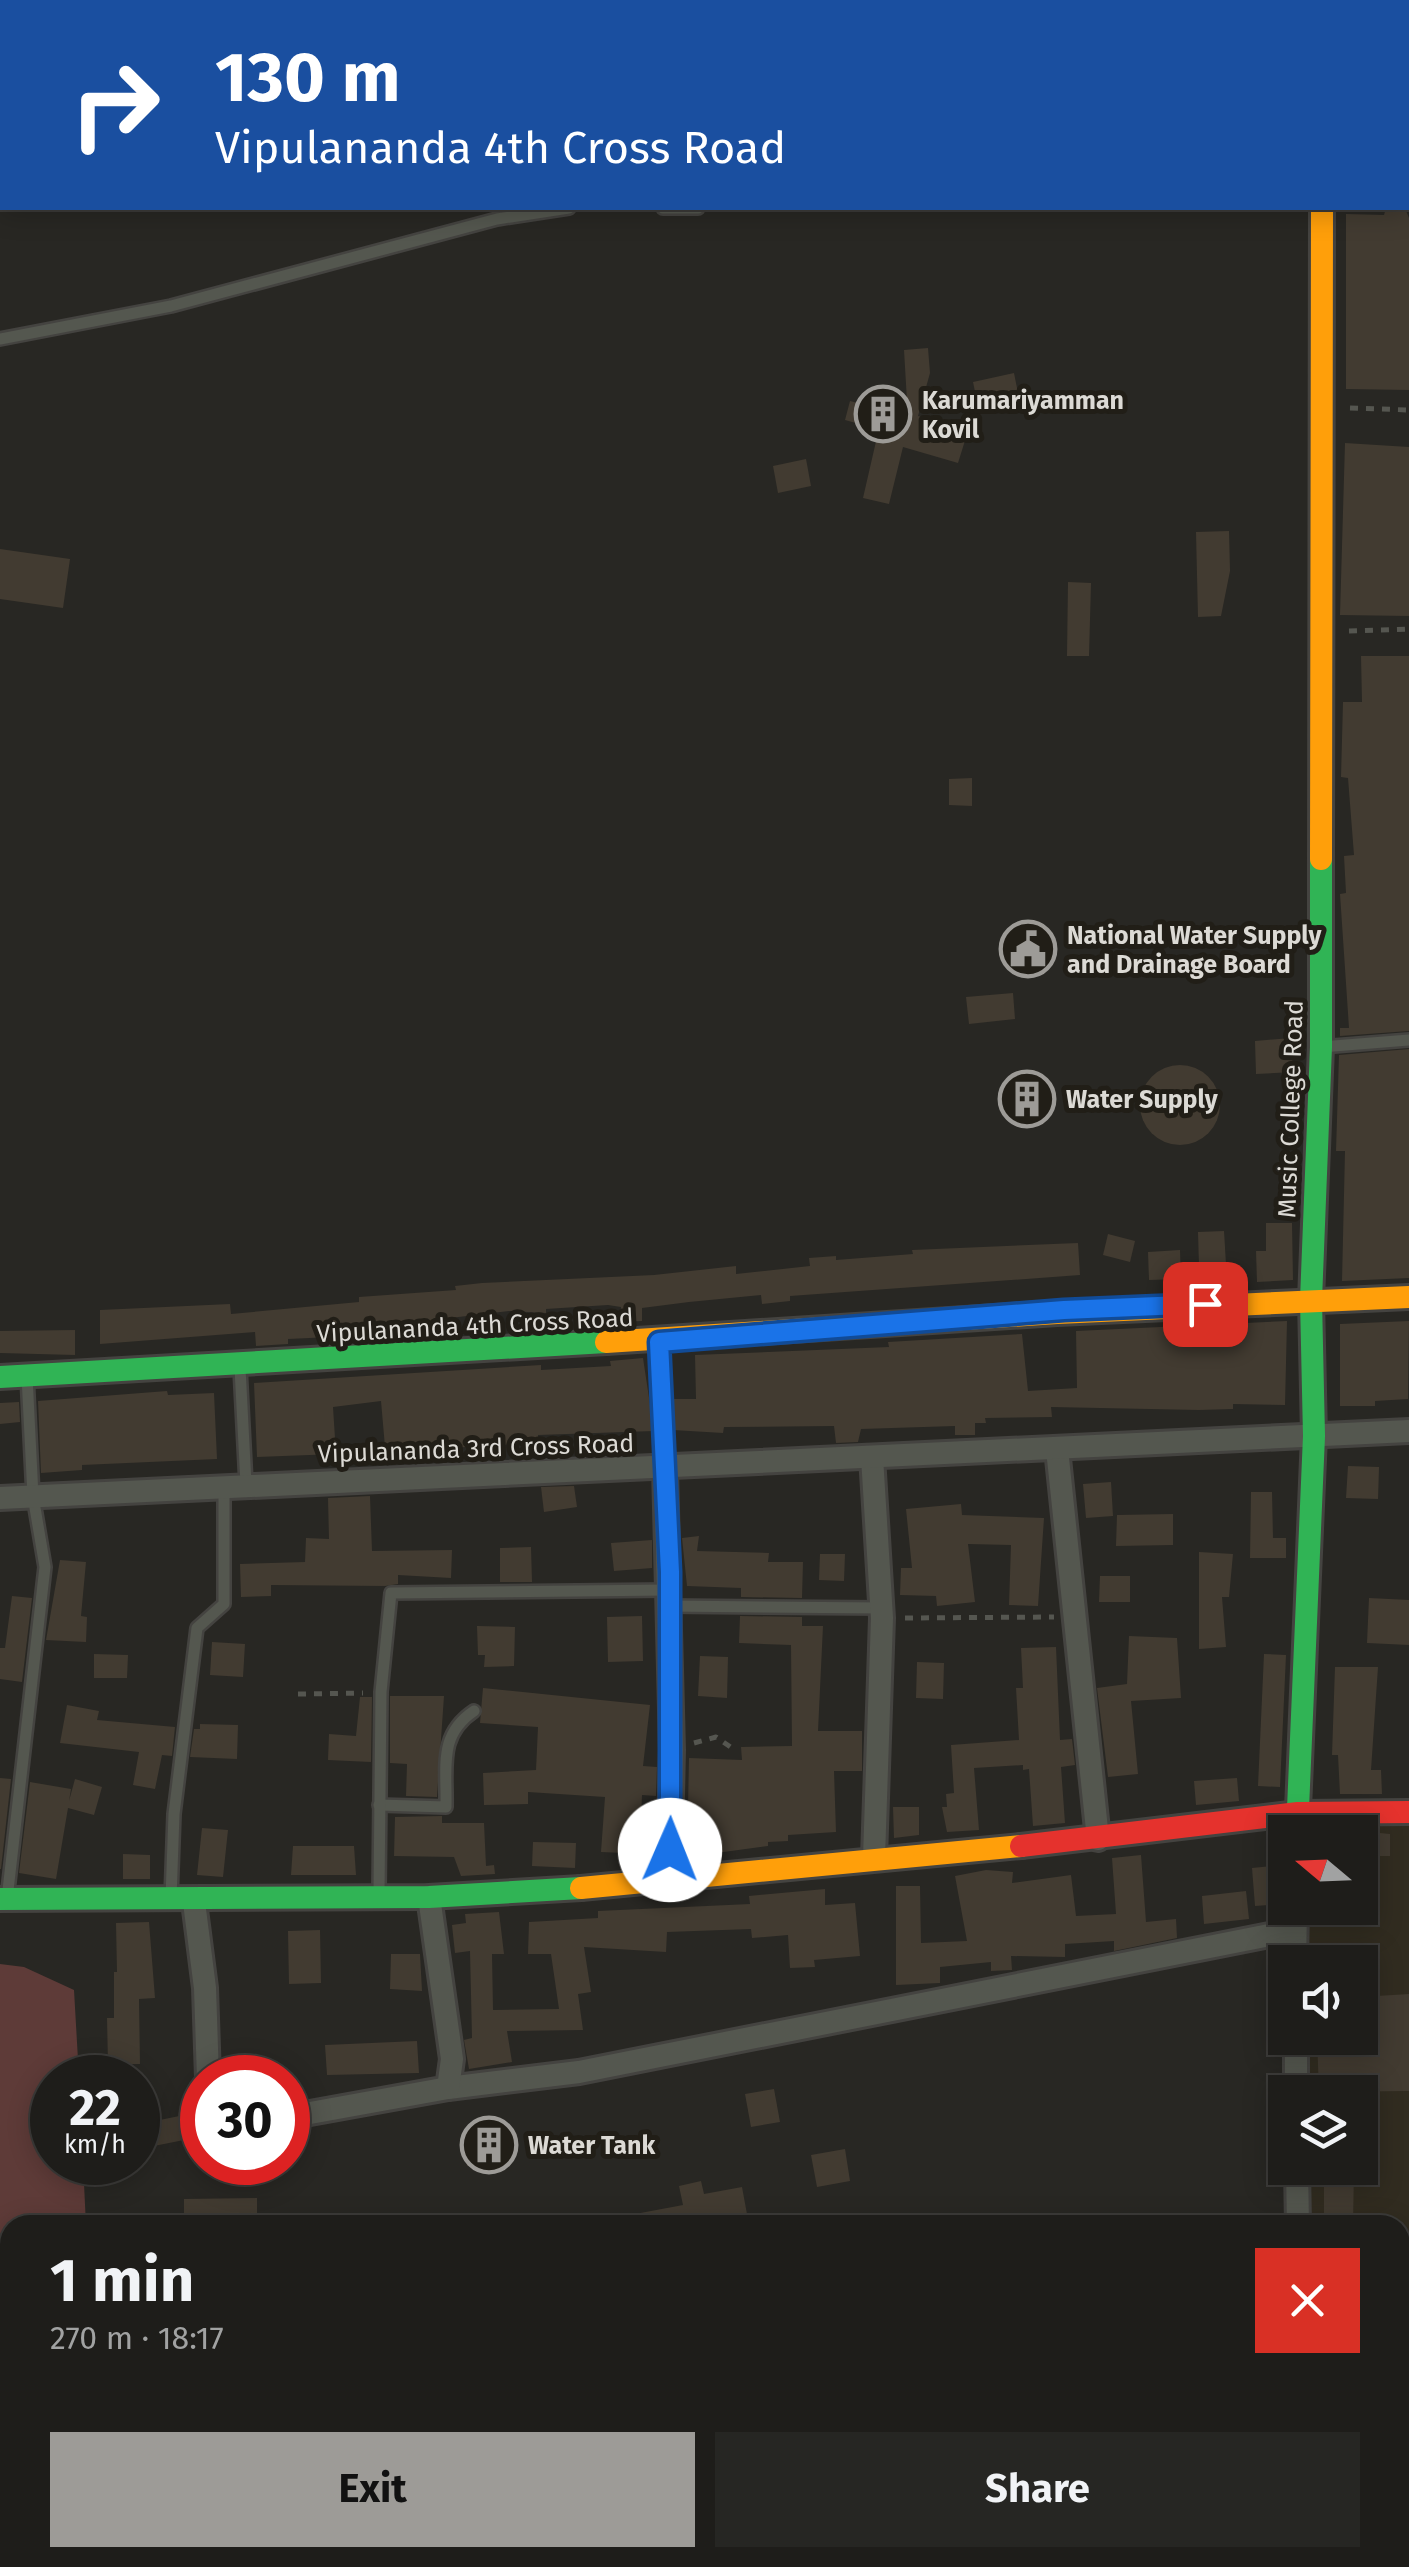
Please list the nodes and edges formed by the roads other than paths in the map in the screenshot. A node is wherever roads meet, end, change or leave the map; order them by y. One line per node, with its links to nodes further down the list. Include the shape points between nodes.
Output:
1 (557, 210): 3 (lane, via 497,219 171,306)
2 (1322, 210): 5 (main road, Music College Road)
3 (0, 339)
4 (1409, 1040): 5 (lane)
5 (1322, 1046): 7 (main road, Music College Road)
6 (1409, 1296): 7 (main road, Vipulananda 4th Cross Road)
7 (1312, 1300): 8 (main road, Vipulananda 4th Cross Road, via 1064,1310); 13 (main road, Music College Road)
8 (659, 1342): 9 (main road, Vipulananda 4th Cross Road); 16 (lane)
9 (240, 1367): 10 (main road, Vipulananda 4th Cross Road); 17 (lane)
10 (27, 1376): 11 (main road, Vipulananda 4th Cross Road); 18 (lane)
11 (0, 1378)
12 (1409, 1431): 13 (street, Vipulananda 3rd Cross Road)
13 (1314, 1436): 14 (street, Vipulananda 3rd Cross Road); 25 (main road, Music College Road)
14 (1057, 1448): 15 (street, Vipulananda 3rd Cross Road); 28 (street)
15 (872, 1457): 16 (street, Vipulananda 3rd Cross Road); 21 (street)
16 (665, 1468): 17 (street, Vipulananda 3rd Cross Road); 20 (street)
17 (235, 1484): 18 (street, Vipulananda 3rd Cross Road); 34 (lane, via 224,1604 197,1628 174,1814)
18 (33, 1496): 19 (street, Vipulananda 3rd Cross Road); 33 (lane, via 44,1567)
19 (0, 1498)
20 (667, 1598): 21 (lane); 23 (lane, via 391,1593); 30 (street)
21 (882, 1613): 29 (street)
22 (474, 1711): 23 (lane, via 456,1724 448,1742 446,1808)
23 (379, 1805): 31 (lane)
24 (1409, 1812): 26 (main road)
25 (1298, 1815)
26 (1378, 1815)
27 (1268, 1825): 28 (main road)
28 (1098, 1839): 29 (main road)
29 (874, 1858): 30 (main road)
30 (670, 1883): 32 (main road)
31 (379, 1898): 32 (main road); 34 (main road)
32 (429, 1898): 37 (street, via 452,2058)
33 (4, 1899): 34 (main road)
34 (183, 1902): 36 (street, via 205,1988)
35 (1268, 1925): 37 (street, via 579,2072)
36 (207, 2055)
37 (448, 2088): 38 (street)
38 (310, 2113)
39 (1297, 2185): 40 (street)
40 (1298, 2215)

